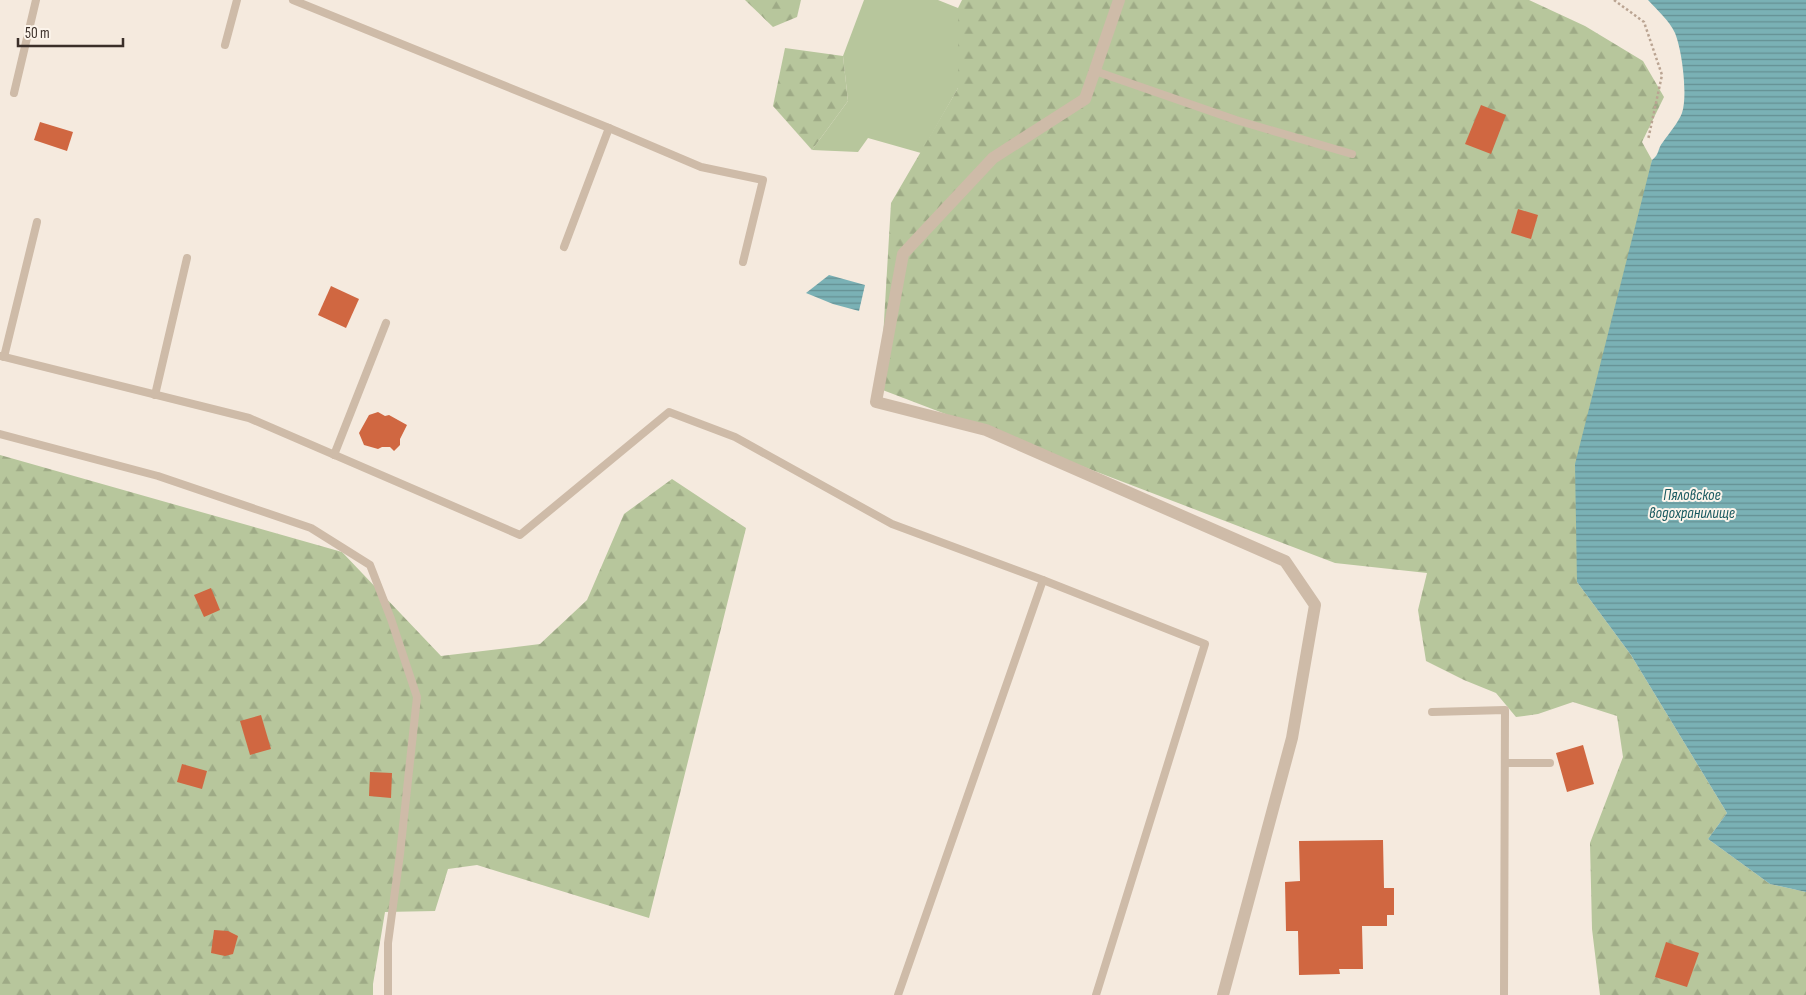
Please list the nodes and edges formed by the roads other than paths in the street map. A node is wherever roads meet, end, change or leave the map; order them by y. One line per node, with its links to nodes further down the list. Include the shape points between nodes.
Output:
1 (36, 0): 7 (lane)
2 (237, 0): 5 (lane)
3 (293, 0): 8 (lane)
4 (1119, 0): 6 (street)
5 (225, 44)
6 (1095, 70): 9 (lane, via 1236,120); 26 (street, via 1085,99 993,158 903,254 876,402 986,430 1285,561 1315,605 1292,738)
7 (14, 93)
8 (609, 128): 11 (lane); 13 (lane, via 701,167 763,180)
9 (1352, 154)
10 (37, 222): 15 (lane)
11 (564, 247)
12 (187, 258): 16 (lane)
13 (743, 262)
14 (386, 323): 18 (lane)
15 (2, 356): 16 (lane)
16 (155, 395): 18 (lane, via 249,418)
17 (0, 434): 23 (lane, via 158,476 311,528 370,565 392,619 417,697 388,943)
18 (334, 455): 19 (lane, via 520,534 670,412 735,437 892,524)
19 (1043, 580): 24 (lane); 25 (lane, via 1205,644)
20 (1432, 712): 22 (lane, via 1505,710)
21 (1550, 762): 22 (lane)
22 (1505, 763): 27 (lane)
23 (388, 995)
24 (898, 995)
25 (1096, 995)
26 (1223, 995)
27 (1504, 995)

